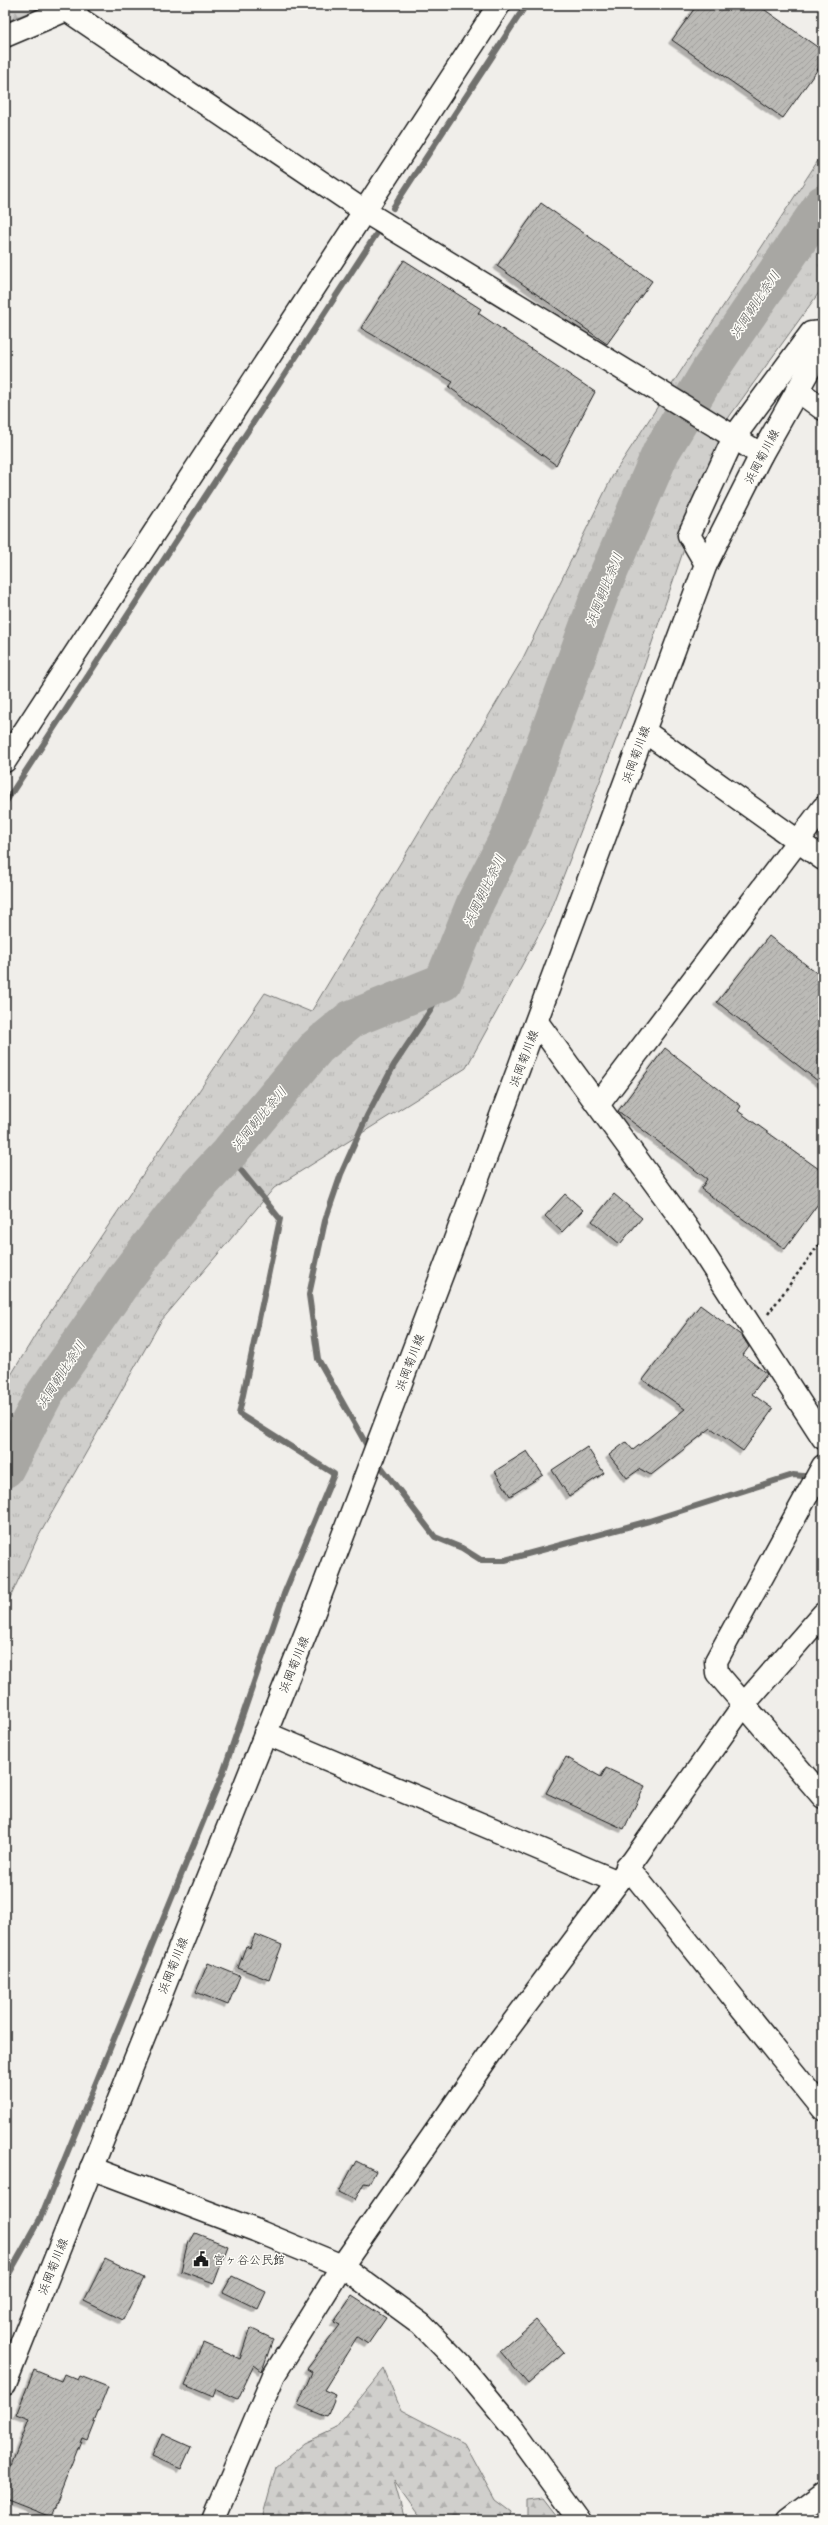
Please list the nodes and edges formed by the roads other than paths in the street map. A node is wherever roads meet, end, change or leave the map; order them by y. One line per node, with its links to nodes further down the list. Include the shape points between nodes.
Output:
1 (499, 5): 4 (street)
2 (73, 8): 3 (street); 4 (street)
3 (5, 36)
4 (364, 211): 9 (street); 13 (street)
5 (823, 332): 9 (street, via 811,333)
6 (823, 346): 7 (street, 浜岡菊川線)
7 (797, 390): 8 (street); 10 (street, 浜岡菊川線)
8 (823, 409)
9 (734, 437): 10 (street); 11 (street, via 689,535)
10 (761, 455): 11 (street, 浜岡菊川線)
11 (706, 564): 12 (street, 浜岡菊川線)
12 (644, 731): 15 (street); 17 (street, 浜岡菊川線)
13 (5, 761)
14 (823, 808): 15 (street)
15 (798, 841): 16 (street); 18 (street)
16 (823, 859)
17 (537, 1022): 18 (street); 23 (street, 浜岡菊川線)
18 (598, 1105): 19 (street, via 686,1226)
19 (823, 1438)
20 (823, 1466): 22 (street, via 716,1661 718,1673)
21 (823, 1614): 22 (street)
22 (745, 1703): 24 (street); 25 (street)
23 (266, 1733): 25 (street); 27 (street, 浜岡菊川線)
24 (823, 1796)
25 (622, 1874): 26 (street); 28 (street, via 496,2045)
26 (823, 2109)
27 (91, 2168): 28 (street); 29 (street, 浜岡菊川線)
28 (342, 2266): 31 (street, via 274,2375); 32 (street, via 421,2324 461,2365 513,2428)
29 (5, 2384)
30 (823, 2493): 33 (street)
31 (213, 2520)
32 (580, 2520)
33 (787, 2520)

